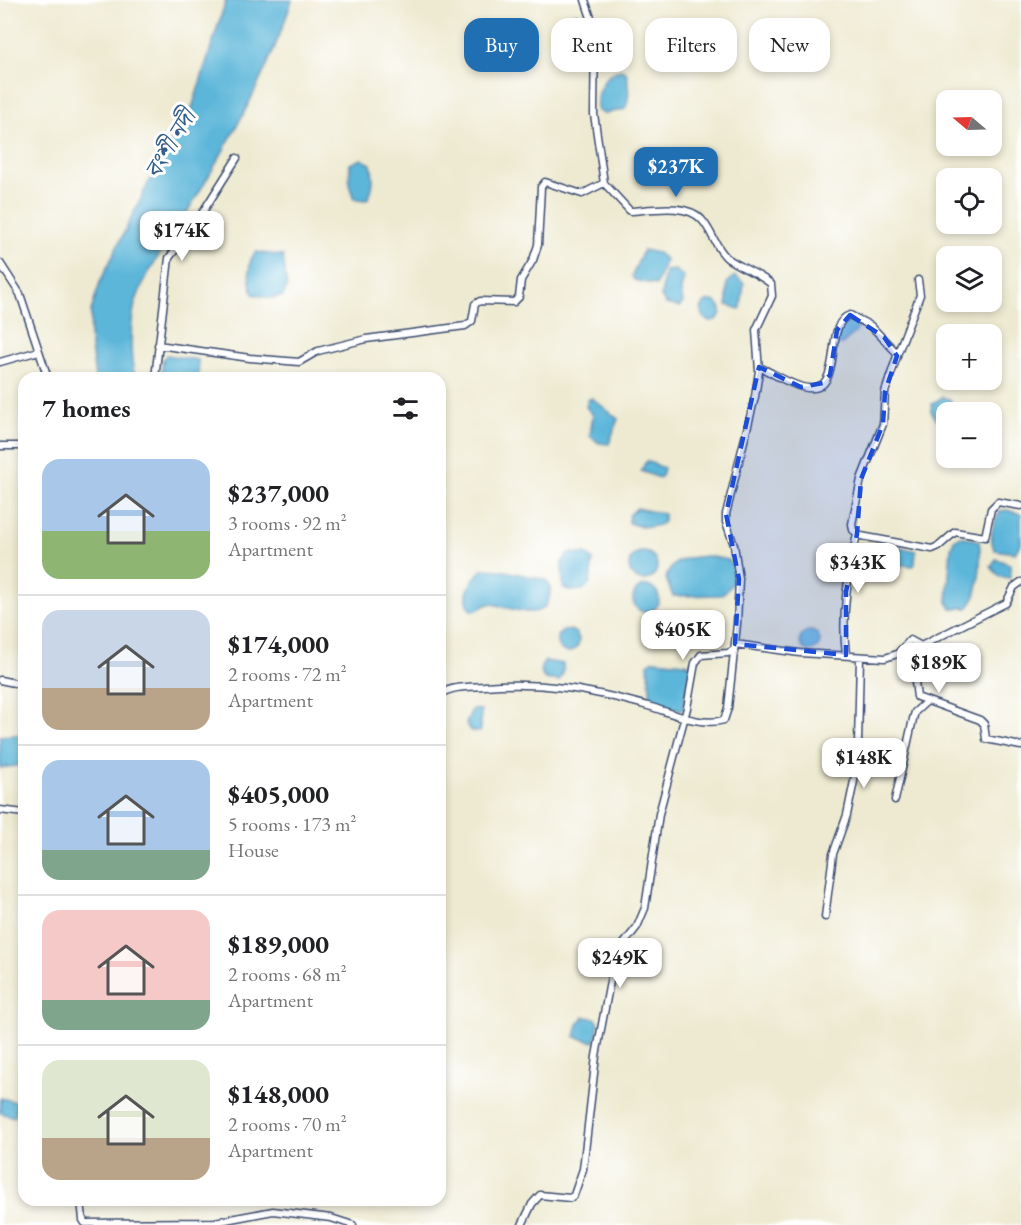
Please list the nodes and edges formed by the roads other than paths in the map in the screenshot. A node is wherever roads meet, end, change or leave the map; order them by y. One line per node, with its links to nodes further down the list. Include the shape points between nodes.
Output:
1 (585, 0): 3 (street, via 595,30 594,114)
2 (237, 158): 6 (street, via 170,258)
3 (604, 183): 6 (street, via 582,194 551,182 542,183 538,245 522,280 519,297 514,302 480,301 475,304 472,321 465,326 366,339 318,351 299,362); 10 (street, via 630,211 662,209 694,214 724,255 771,284 772,296 756,330)
4 (0, 263): 7 (street, via 20,294)
5 (918, 280): 8 (street, via 920,295)
6 (158, 345): 12 (street)
7 (39, 351): 9 (street); 11 (street)
8 (897, 356): 10 (street, via 884,337 850,315 843,318 837,330 830,375 823,383 801,387); 16 (street, via 885,392 883,424 861,480 852,524)
9 (0, 362)
10 (759, 367): 19 (street, via 726,522 739,579)
11 (46, 372)
12 (156, 372)
13 (0, 446): 14 (street)
14 (18, 446)
15 (1021, 506): 16 (street, via 998,502 991,509 985,537 955,532 932,549)
16 (857, 534): 20 (street, via 846,592)
17 (1021, 582): 18 (street, via 1000,607)
18 (921, 646): 21 (street, via 910,640 891,658); 25 (street, via 915,691)
19 (735, 647): 20 (street); 26 (street, via 698,657); 26 (street, via 724,720 703,721)
20 (846, 655): 21 (street)
21 (860, 657): 31 (street, via 854,781 833,854)
22 (0, 680): 23 (street)
23 (18, 684)
24 (446, 690): 26 (street, via 554,684)
25 (926, 702): 27 (street, via 980,720 986,739); 28 (street, via 915,712)
26 (685, 716): 34 (street, via 659,814 645,908 637,927 615,954 596,1056 583,1168 574,1195 540,1195)
27 (1021, 746)
28 (895, 800)
29 (0, 810): 30 (street)
30 (18, 812)
31 (825, 916)
32 (82, 1206): 33 (street, via 86,1223 215,1221 273,1211 331,1218)
33 (353, 1225)
34 (522, 1225)

